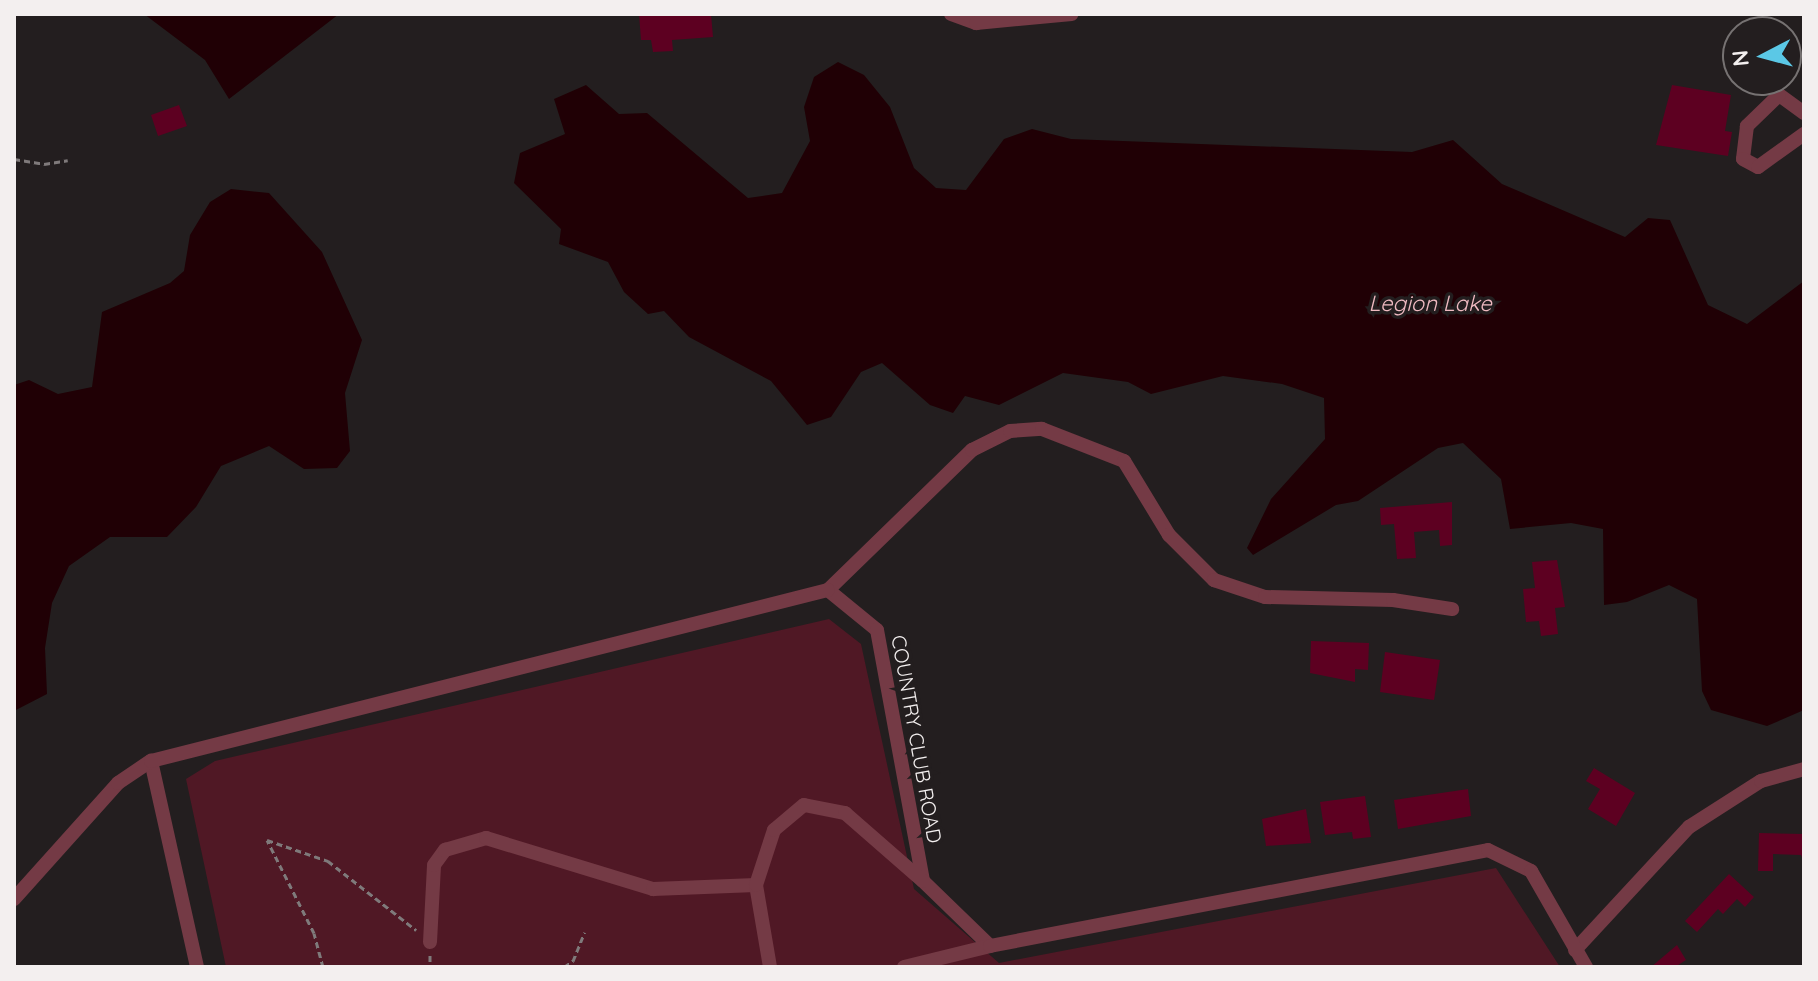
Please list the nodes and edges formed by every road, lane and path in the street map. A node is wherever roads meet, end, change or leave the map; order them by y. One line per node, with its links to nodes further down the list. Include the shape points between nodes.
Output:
1 (951, 14): 2 (street, via 976,23)
2 (1072, 14)
3 (1804, 113): 4 (street, via 1779,95 1747,126 1745,164 1758,167)
4 (1804, 134)
5 (14, 159): 6 (path, via 44,164)
6 (68, 160)
7 (828, 590): 8 (street, via 972,450 1010,431 1042,429 1124,461 1169,535 1214,580 1265,597 1393,600); 9 (street); 11 (street, COUNTRY CLUB ROAD, via 877,630)
8 (1452, 609)
9 (151, 761): 13 (street, via 118,783); 18 (street)
10 (1804, 769): 17 (street, via 1761,781 1689,827)
11 (923, 881): 12 (street, via 845,813 804,805 774,830); 16 (street)
12 (756, 885): 15 (street, via 653,889 486,838 445,850 434,865); 21 (street)
13 (14, 899)
14 (585, 932): 20 (path, via 573,961)
15 (430, 942): 19 (path, via 328,861 267,840 314,933)
16 (990, 946): 17 (street, via 1488,850 1531,871); 22 (street)
17 (1575, 950): 23 (street)
18 (197, 967)
19 (323, 967)
20 (564, 967)
21 (770, 967)
22 (904, 967)
23 (1586, 967)

